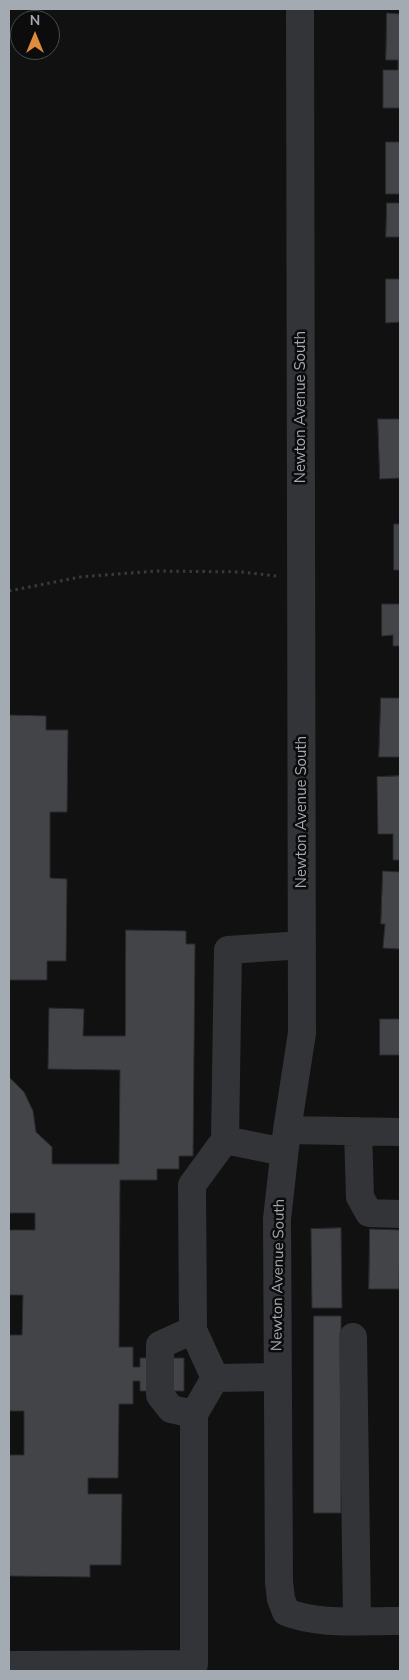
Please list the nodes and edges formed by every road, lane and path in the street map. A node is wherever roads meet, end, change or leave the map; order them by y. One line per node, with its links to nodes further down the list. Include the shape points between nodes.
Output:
1 (300, 9): 2 (street, Newton Avenue South)
2 (301, 576): 3 (path, via 156,571 80,578); 4 (street, Newton Avenue South)
3 (9, 591)
4 (302, 944): 7 (street, via 228,950); 8 (street, Newton Avenue South, via 302,1034)
5 (358, 1131): 6 (street); 8 (street); 9 (street, via 360,1197 364,1205 369,1213)
6 (400, 1132)
7 (226, 1140): 8 (street); 10 (street, via 192,1185)
8 (285, 1141): 12 (street, Newton Avenue South, via 277,1219)
9 (400, 1214)
10 (193, 1330): 13 (street); 14 (street, via 160,1345 160,1395 171,1410)
11 (353, 1337): 15 (street)
12 (278, 1377): 13 (street); 15 (street, Newton Avenue South, via 281,1599 286,1612 314,1620)
13 (215, 1378): 14 (street)
14 (194, 1414): 17 (street, via 194,1664)
15 (357, 1620): 16 (street)
16 (400, 1621)
17 (9, 1665)

